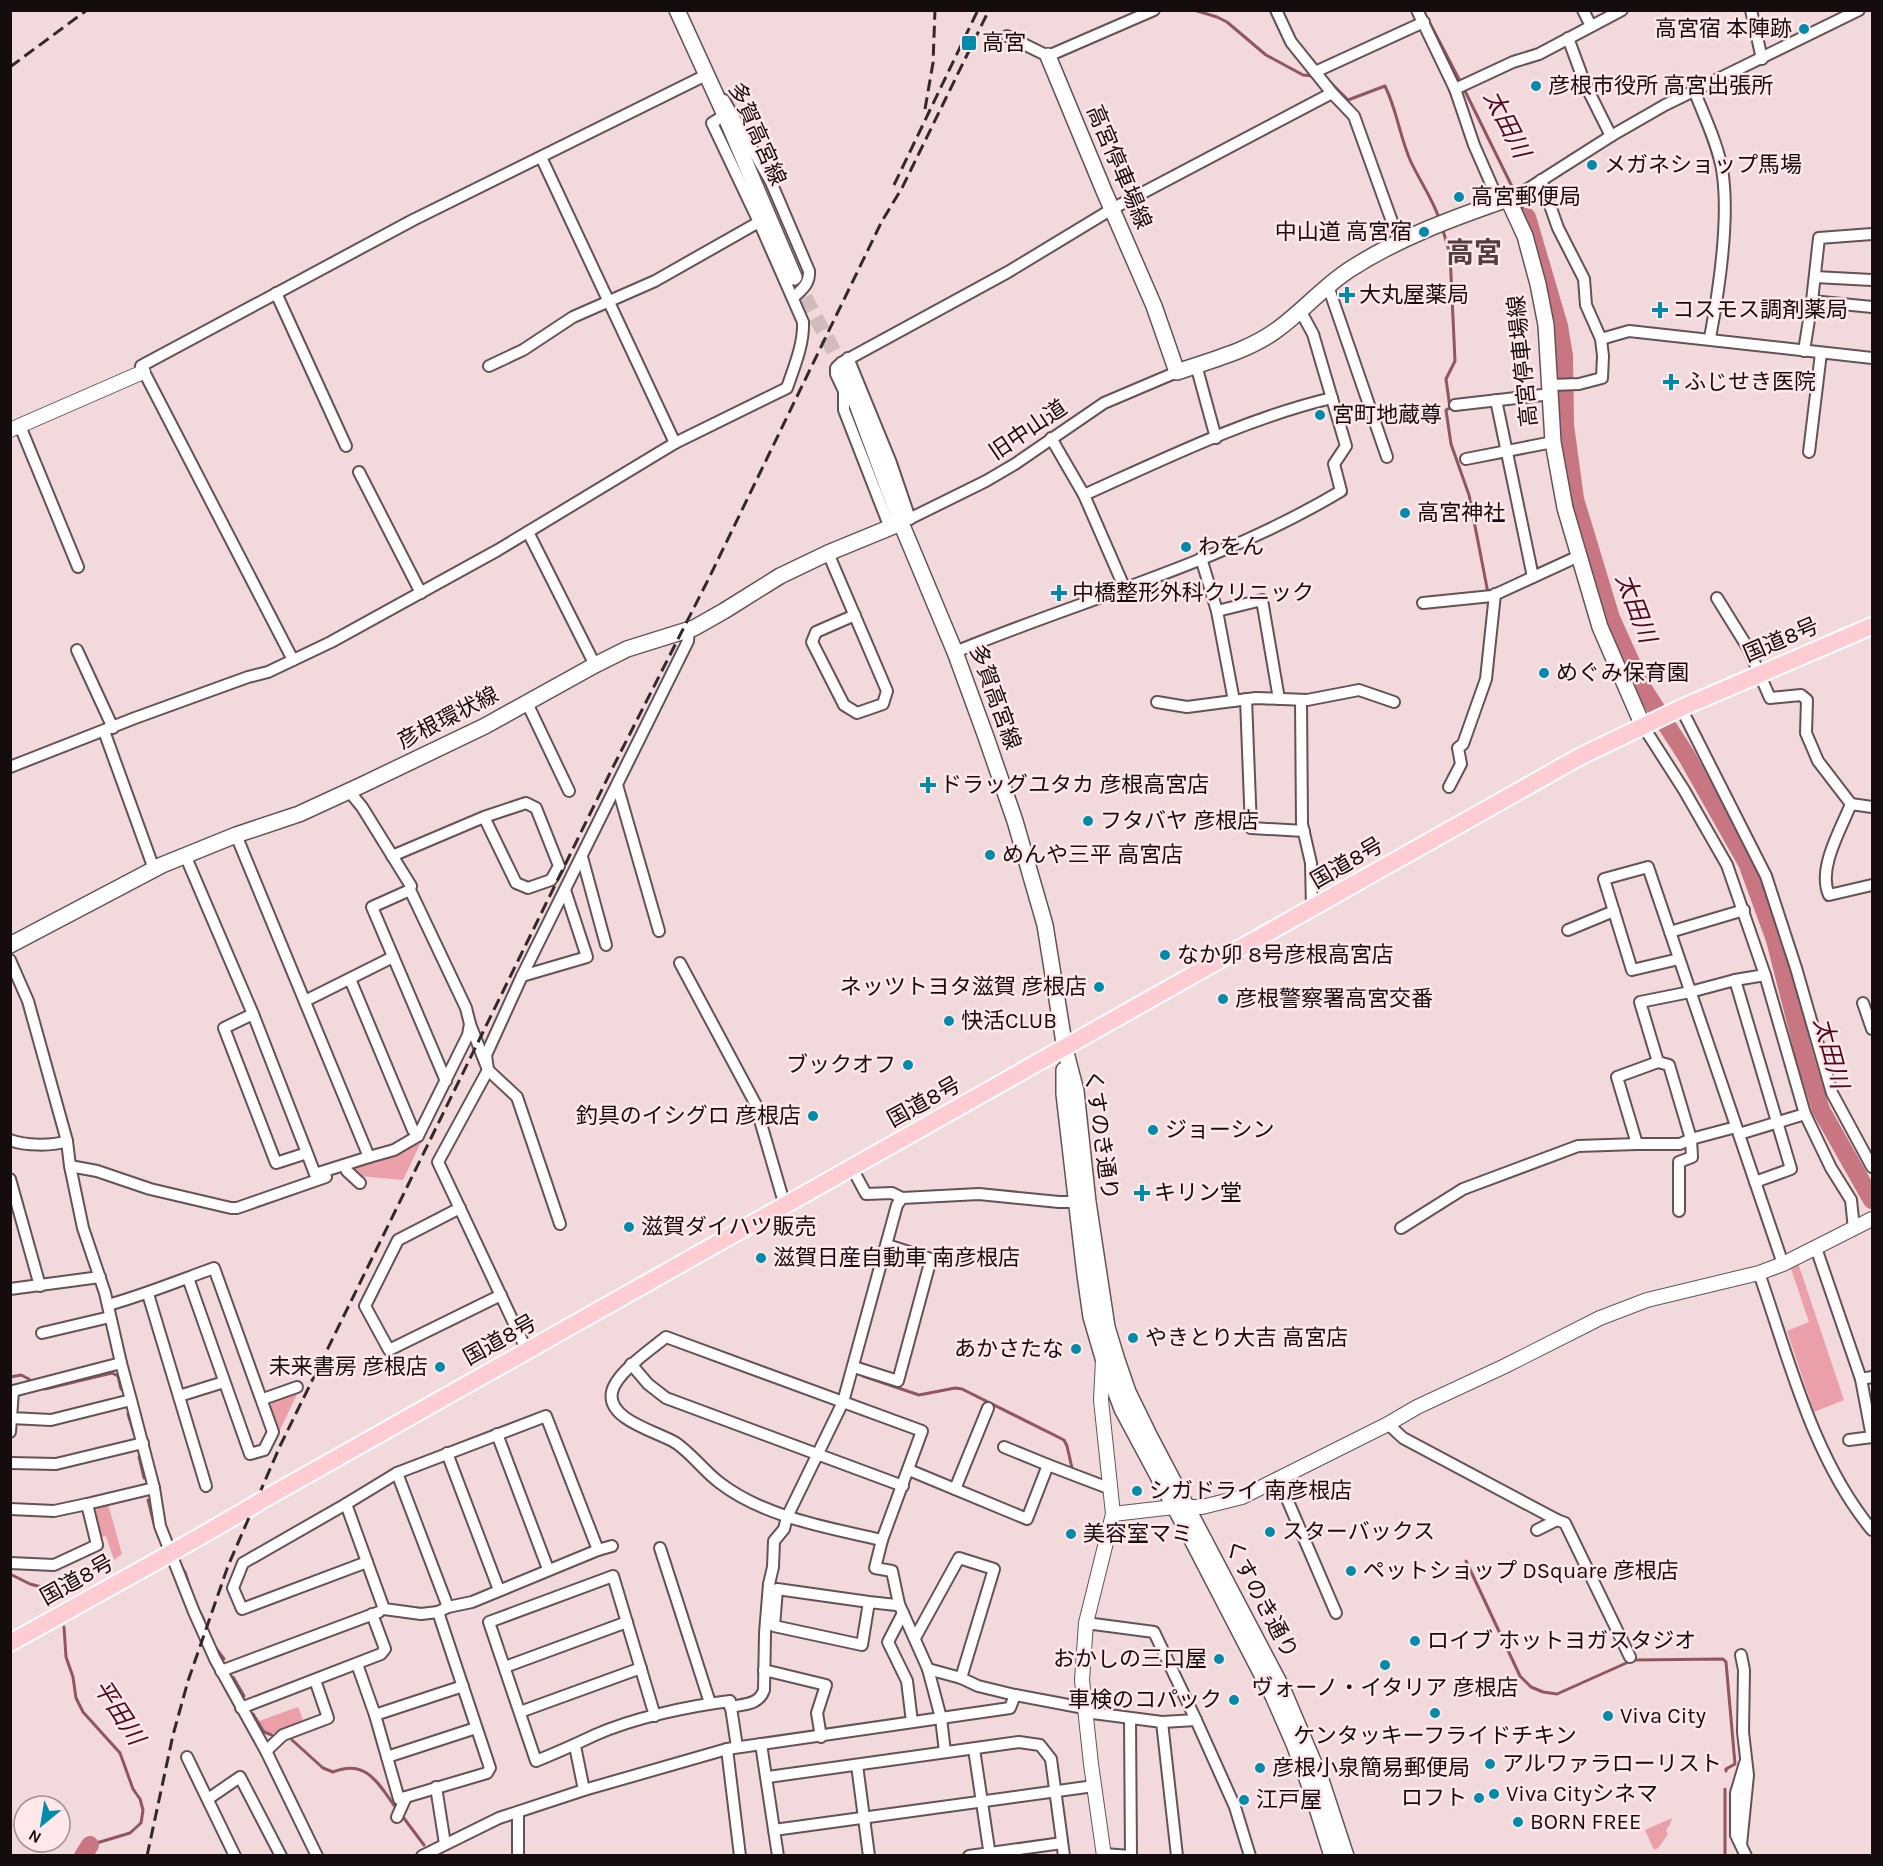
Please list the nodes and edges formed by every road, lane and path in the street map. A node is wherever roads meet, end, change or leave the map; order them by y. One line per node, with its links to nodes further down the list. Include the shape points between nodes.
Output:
1 (677, 10): 16 (main road, 多賀高宮線)
2 (1154, 10): 13 (street)
3 (1276, 10): 15 (street, via 1291,42)
4 (1417, 10): 9 (street)
5 (1583, 10): 10 (street)
6 (1622, 10): 10 (street)
7 (1751, 10): 14 (street)
8 (1859, 10): 14 (street)
9 (1424, 22): 15 (street); 17 (street)
10 (1591, 26): 12 (street)
11 (1007, 36): 13 (street)
12 (1568, 38): 17 (street); 21 (street)
13 (1048, 56): 25 (main road, 高宮停車場線)
14 (1762, 59): 18 (street)
15 (1315, 72): 19 (street)
16 (708, 79): 20 (main road, 多賀高宮線); 22 (street); 34 (street, via 738,120 771,182 809,271 806,285)
17 (1455, 89): 24 (street, via 1474,145)
18 (1694, 90): 21 (street); 39 (street, via 1722,167 1723,180 1717,302)
19 (1332, 93): 25 (street); 28 (street, via 1354,116)
20 (725, 115): 26 (street, via 712,123); 29 (main road, 多賀高宮線)
21 (1611, 136): 23 (street)
22 (541, 157): 33 (street); 35 (street)
23 (1541, 180): 24 (street); 40 (street, via 1558,228 1584,279 1586,305)
24 (1511, 197): 28 (main road); 49 (main road, 高宮停車場線, via 1538,284)
25 (1112, 209): 44 (street); 48 (main road, 高宮停車場線, via 1154,306)
26 (759, 222): 34 (street); 35 (street, via 655,281)
27 (1872, 234): 30 (street, via 1819,238)
28 (1399, 240): 32 (main road)
29 (794, 277)
30 (1815, 277): 31 (street); 36 (street)
31 (1872, 280)
32 (1328, 286): 38 (main road); 61 (street)
33 (276, 293): 47 (street, via 141,366); 58 (street)
34 (793, 298): 57 (street, via 803,330 787,388)
35 (608, 301): 46 (street); 57 (street)
36 (1812, 301): 37 (street); 41 (street)
37 (1872, 307)
38 (1300, 310): 45 (main road, via 1267,337); 50 (street, via 1313,334)
39 (1710, 338): 40 (street, via 1629,331); 41 (street)
40 (1601, 339): 49 (street, via 1602,378)
41 (1804, 351): 42 (street)
42 (1821, 353): 43 (street); 60 (street)
43 (1872, 358)
44 (847, 365): 65 (main road, 多賀高宮線)
45 (1196, 365): 48 (main road); 55 (street)
46 (489, 366)
47 (143, 372): 53 (street); 83 (street)
48 (1177, 372): 54 (street, 旧中山道, via 1104,403)
49 (1552, 388): 51 (street); 56 (main road, 高宮停車場線)
50 (1332, 398): 55 (street, via 1293,407); 69 (street, via 1346,446 1334,464 1341,491 1308,511)
51 (1496, 400): 52 (street); 59 (street)
52 (1455, 405)
53 (15, 428): 70 (street)
54 (1051, 438): 64 (street); 65 (street, 旧中山道, via 986,481)
55 (1216, 438): 64 (street)
56 (1553, 442): 59 (street); 68 (main road, 高宮停車場線)
57 (675, 443): 66 (street)
58 (346, 446)
59 (1507, 451): 62 (street); 71 (street)
60 (1809, 452)
61 (1387, 457)
62 (1466, 459)
63 (359, 472): 73 (street)
64 (1084, 495): 72 (street)
65 (901, 523): 67 (main road, 彦根環状線); 82 (main road, 多賀高宮線)
66 (528, 532): 73 (street); 84 (street)
67 (828, 553): 78 (street); 80 (main road, 彦根環状線)
68 (1579, 556): 71 (street); 94 (main road, 高宮停車場線, via 1600,627)
69 (1201, 558): 72 (street); 77 (street)
70 (78, 567)
71 (1532, 573): 74 (street)
72 (1125, 589): 82 (street)
73 (421, 593): 83 (street)
74 (1495, 594): 76 (street); 98 (street, via 1486,679 1463,744 1458,748 1461,764)
75 (1717, 598): 85 (street)
76 (1423, 603)
77 (1217, 611): 87 (street, via 1262,600); 89 (street)
78 (855, 615): 78 (street, via 887,692 883,704 857,713 844,705 812,642 816,632)
79 (1872, 626): 85 (highway, 国道8号)
80 (689, 629): 84 (main road, 彦根環状線); 97 (street, via 688,641)
81 (77, 650): 95 (street)
82 (955, 652): 135 (main road, 多賀高宮線, via 1015,821 1045,925)
83 (293, 660): 95 (street)
84 (595, 665): 92 (main road, 彦根環状線)
85 (1759, 673): 93 (highway, 国道8号); 101 (street, via 1770,698 1801,695 1808,700 1806,733 1818,761)
86 (1246, 699): 87 (street); 89 (street); 104 (street, via 1251,828)
87 (1279, 699): 88 (street)
88 (1301, 700): 91 (street, via 1359,690); 104 (street)
89 (1234, 701): 90 (street, via 1187,707)
90 (1157, 702)
91 (1394, 702)
92 (527, 703): 99 (main road, 彦根環状線); 100 (street)
93 (1679, 709): 94 (highway, 国道8号); 150 (street, via 1766,876 1833,1093)
94 (1647, 724): 113 (highway, 国道8号, via 1581,756); 114 (street, via 1727,865)
95 (108, 730): 96 (street); 109 (street)
96 (10, 767)
97 (617, 785): 108 (street); 117 (street)
98 (1449, 787)
99 (352, 790): 105 (main road, 彦根環状線, via 299,814); 107 (street)
100 (569, 791)
101 (1851, 804): 102 (street); 110 (street, via 1826,866 1825,886 1829,895)
102 (1872, 807)
103 (484, 817): 103 (street, via 526,803 536,808 559,866 550,880 528,888 516,883); 107 (street)
104 (1304, 831): 113 (street, via 1311,863)
105 (236, 835): 106 (main road, 彦根環状線); 130 (street)
106 (185, 855): 109 (main road, 彦根環状線); 132 (street)
107 (392, 856): 111 (street)
108 (582, 857): 112 (street); 120 (street)
109 (154, 869): 119 (main road, 彦根環状線)
110 (1872, 885)
111 (410, 890): 121 (street, via 372,907); 133 (street)
112 (566, 890): 126 (street); 126 (street, via 587,957)
113 (1312, 909): 135 (highway, 国道8号)
114 (1744, 910): 118 (street); 125 (street)
115 (1614, 911): 116 (street); 118 (street, via 1604,879 1648,867); 122 (street, via 1632,970)
116 (1568, 930)
117 (659, 931)
118 (1670, 932): 122 (street)
119 (10, 945)
120 (606, 945)
121 (393, 957): 127 (street); 138 (street)
122 (1679, 959): 129 (street)
123 (10, 960): 145 (street, via 28,1001)
124 (680, 963): 158 (street, via 754,1103)
125 (1765, 975): 128 (street); 139 (street)
126 (522, 976): 137 (street, via 486,1055)
127 (350, 979): 130 (street); 142 (street)
128 (1735, 980): 129 (street); 140 (street)
129 (1690, 992): 136 (street, via 1640,1002); 141 (street)
130 (305, 1001): 148 (street)
131 (1863, 1003): 134 (street)
132 (253, 1014): 147 (street); 147 (street, via 224,1028 232,1049 276,1162)
133 (470, 1024): 137 (street); 138 (street)
134 (1872, 1029)
135 (1065, 1049): 152 (highway, 国道8号); 157 (main road, くすのき通り, via 1076,1091)
136 (1658, 1062): 144 (street, via 1669,1065); 146 (street, via 1617,1077)
137 (488, 1070): 159 (street, via 438,1162); 162 (street, via 517,1098)
138 (446, 1080): 142 (street)
139 (1805, 1114): 140 (street); 164 (street, via 1851,1200)
140 (1778, 1122): 141 (street); 154 (street, via 1791,1169)
141 (1737, 1131): 144 (street); 154 (street)
142 (418, 1136): 148 (street, via 394,1150)
143 (10, 1140): 145 (street, via 55,1145)
144 (1691, 1140): 146 (street, via 1680,1144); 160 (street, via 1692,1156 1679,1162)
145 (67, 1141): 149 (street)
146 (1636, 1143): 163 (street, via 1578,1146 1463,1189)
147 (307, 1153): 151 (street, via 315,1174)
148 (369, 1157): 151 (street)
149 (70, 1166): 151 (street, via 237,1208); 169 (street, via 82,1228)
150 (1872, 1167)
151 (345, 1168): 155 (street)
152 (852, 1168): 156 (street, via 866,1194 892,1193); 158 (highway, 国道8号)
153 (10, 1179): 171 (street)
154 (1755, 1182): 167 (street)
155 (360, 1183)
156 (902, 1198): 157 (street, via 979,1194); 165 (street)
157 (1082, 1202): 179 (main road, くすのき通り, via 1091,1317); 213 (main road, くすのき通り, via 1117,1360)
158 (784, 1206): 178 (highway, 国道8号)
159 (460, 1208): 174 (street); 174 (street, via 398,1240 365,1306 389,1350)
160 (1679, 1211)
161 (1871, 1220): 164 (street)
162 (560, 1224)
163 (1401, 1228)
164 (1854, 1229): 166 (street)
165 (887, 1245): 182 (street); 182 (street, via 931,1259 898,1381)
166 (1816, 1248): 167 (street); 183 (street)
167 (1783, 1264): 168 (street)
168 (1759, 1273): 192 (street, via 1632,1305 1600,1318); 219 (street, via 1820,1448 1838,1483)
169 (100, 1276): 171 (street); 175 (street)
170 (189, 1278): 173 (street); 184 (street); 187 (street, via 214,1268)
171 (40, 1286): 172 (street)
172 (10, 1289)
173 (148, 1294): 175 (street); 186 (street)
174 (501, 1295): 178 (street)
175 (108, 1305): 176 (street)
176 (110, 1317): 177 (street); 180 (street)
177 (42, 1333)
178 (527, 1351): 237 (highway, 国道8号, bridge)
179 (1103, 1358): 210 (street, via 1101,1400); 213 (main road, くすのき通り, via 1122,1409)
180 (121, 1363): 188 (street); 191 (street, via 14,1391)
181 (631, 1364): 189 (street, via 666,1337); 200 (street, via 666,1398); 216 (street, via 612,1391 613,1401 624,1418 675,1443 721,1484)
182 (854, 1367): 189 (street)
183 (1867, 1378): 195 (street)
184 (224, 1382): 186 (street); 187 (street, via 250,1454 264,1450 273,1432)
185 (297, 1387): 187 (street)
186 (179, 1396): 206 (street)
187 (263, 1399)
188 (131, 1400): 191 (street, via 51,1420); 197 (street)
189 (843, 1402): 200 (street); 203 (street, via 922,1431)
190 (988, 1408): 209 (street)
191 (11, 1418): 193 (street)
192 (1388, 1424): 205 (street); 217 (street, via 1403,1438)
193 (10, 1432)
194 (496, 1434): 199 (street); 223 (street, via 546,1416); 226 (street)
195 (1872, 1437): 196 (street)
196 (1849, 1440)
197 (143, 1443): 201 (street, via 56,1464); 208 (street)
198 (1004, 1448): 202 (street)
199 (447, 1453): 204 (street); 227 (street)
200 (817, 1454): 207 (street); 216 (street)
201 (10, 1463)
202 (1048, 1465): 209 (street, via 1027,1519); 210 (street)
203 (909, 1470): 207 (street); 209 (street)
204 (397, 1473): 212 (street); 230 (street)
205 (1278, 1478): 213 (street, via 1242,1497 1202,1507); 232 (street)
206 (206, 1486)
207 (903, 1486): 220 (street)
208 (154, 1488): 211 (street); 245 (street, via 160,1526)
209 (955, 1489)
210 (1111, 1489): 215 (street)
211 (87, 1504): 214 (street, via 54,1511); 225 (street, via 97,1545 54,1565)
212 (346, 1504): 224 (street); 224 (street, via 243,1563 233,1588 242,1609)
213 (1181, 1507): 215 (street); 302 (main road, くすのき通り, via 1286,1725); 303 (main road, くすのき通り, via 1283,1690 1321,1779)
214 (10, 1509)
215 (1113, 1514): 235 (street)
216 (787, 1517): 220 (street); 244 (street, via 784,1529 774,1541)
217 (1557, 1520): 218 (street); 239 (street, via 1565,1523)
218 (1537, 1530)
219 (1872, 1530)
220 (882, 1540): 231 (street, via 875,1568 892,1571)
221 (612, 1546): 223 (street)
222 (660, 1548): 250 (street)
223 (598, 1550): 226 (street)
224 (367, 1562): 229 (street)
225 (10, 1563)
226 (548, 1569): 227 (street)
227 (499, 1590): 230 (street)
228 (869, 1602): 228 (street, via 862,1645 774,1626 777,1588); 231 (street)
229 (384, 1609): 230 (street, via 421,1614); 233 (street)
230 (443, 1609): 248 (street)
231 (901, 1609): 236 (street); 260 (street, via 888,1642 908,1681)
232 (1336, 1613)
233 (372, 1614): 240 (street, via 385,1649); 245 (street)
234 (627, 1622): 241 (street); 241 (street, via 613,1576 489,1622); 242 (street)
235 (1086, 1623): 253 (street, via 1082,1659); 259 (street, via 1154,1632)
236 (915, 1638): 243 (street); 246 (street, via 959,1558 994,1569)
237 (10, 1643)
238 (1741, 1655): 304 (street, via 1745,1762 1736,1793 1737,1834)
239 (1630, 1657)
240 (357, 1664): 247 (street); 255 (street)
241 (504, 1667): 254 (street)
242 (641, 1668): 254 (street); 256 (street)
243 (928, 1669): 246 (street); 257 (street)
244 (764, 1670): 251 (street, via 761,1698); 263 (street, via 826,1685 817,1713)
245 (221, 1671): 252 (street)
246 (961, 1678): 249 (street)
247 (315, 1680): 252 (street); 268 (street, via 328,1718 283,1735)
248 (463, 1686): 255 (street); 262 (street)
249 (1015, 1695): 253 (street); 257 (street, via 1010,1708)
250 (710, 1703): 251 (street, via 730,1701); 256 (street)
251 (730, 1707): 266 (street)
252 (242, 1708): 268 (street)
253 (1084, 1710): 258 (street); 274 (street)
254 (520, 1712): 265 (street, via 536,1761)
255 (375, 1715): 271 (street)
256 (656, 1716): 265 (street)
257 (940, 1718): 260 (street); 269 (street)
258 (1130, 1719): 261 (street); 299 (street)
259 (1196, 1720): 261 (street); 301 (street, via 1235,1807)
260 (912, 1722): 263 (street)
261 (1162, 1722): 300 (street)
262 (476, 1728): 271 (street); 275 (street, via 490,1768 487,1773)
263 (821, 1737): 264 (street)
264 (761, 1744): 266 (street); 273 (street)
265 (575, 1746): 277 (street)
266 (732, 1748): 277 (street); 294 (street)
267 (974, 1749): 269 (street); 276 (street, via 1019,1742 1040,1745 1051,1759); 280 (street)
268 (266, 1751): 291 (street)
269 (945, 1752): 272 (street)
270 (188, 1757): 279 (street)
271 (387, 1757): 278 (street, via 399,1799)
272 (857, 1765): 273 (street); 283 (street)
273 (768, 1777): 284 (street)
274 (1094, 1786): 276 (street); 288 (street)
275 (436, 1787): 278 (street); 286 (street)
276 (1055, 1790): 280 (street); 285 (street)
277 (584, 1791): 281 (street)
278 (406, 1797): 282 (street)
279 (208, 1799): 289 (street); 290 (street, via 240,1777)
280 (982, 1800): 283 (street); 287 (street)
281 (518, 1812): 286 (street); 293 (street)
282 (397, 1817)
283 (864, 1817): 284 (street); 296 (street)
284 (774, 1830): 295 (street)
285 (1062, 1842): 287 (street); 298 (street)
286 (445, 1844): 292 (street)
287 (989, 1854): 297 (street)
288 (1104, 1855): 299 (street)
289 (235, 1856)
290 (281, 1856)
291 (317, 1856)
292 (422, 1856)
293 (518, 1856)
294 (740, 1856)
295 (778, 1856)
296 (869, 1856)
297 (969, 1856)
298 (1064, 1856)
299 (1131, 1856)
300 (1177, 1856)
301 (1250, 1856)
302 (1332, 1856)
303 (1346, 1856)
304 (1746, 1856)

